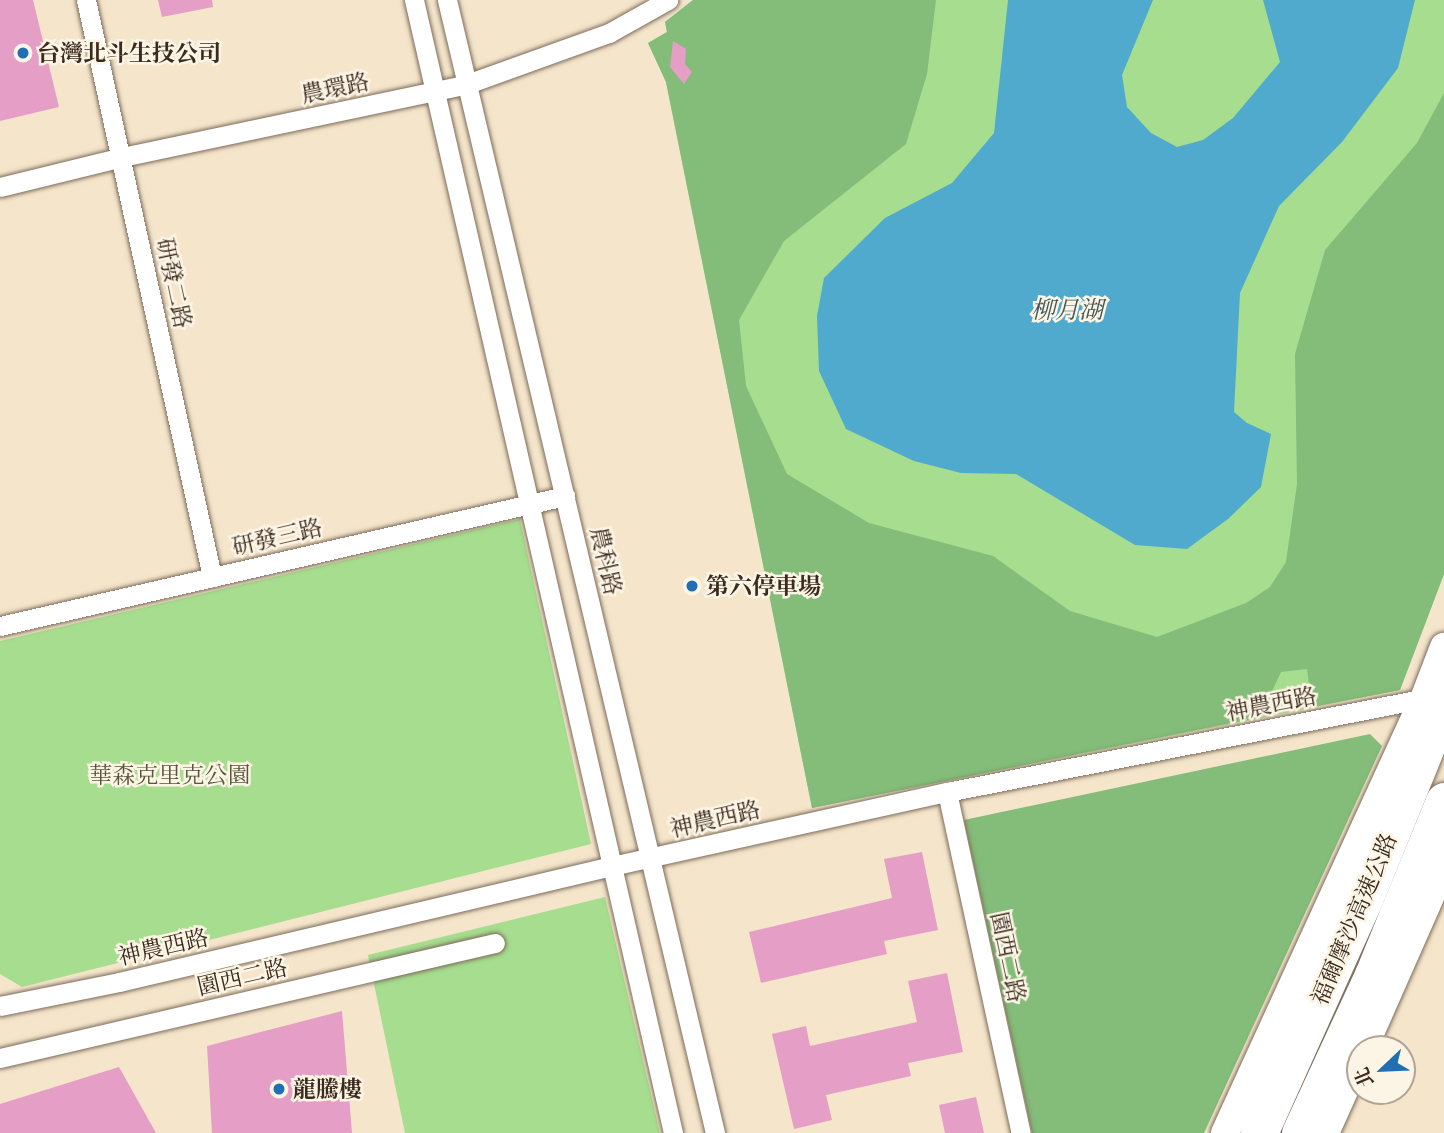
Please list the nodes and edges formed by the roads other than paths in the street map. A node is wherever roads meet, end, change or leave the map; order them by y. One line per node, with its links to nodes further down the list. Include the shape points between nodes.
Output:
1 (86, 0): 7 (street, 研發二路)
2 (414, 0): 6 (street)
3 (447, 0): 5 (street, 農科路)
4 (668, 0): 5 (street, 農環路, via 609,33)
5 (467, 83): 6 (street, 農環路); 9 (street, 農科路)
6 (435, 92): 7 (street, 農環路); 10 (street)
7 (122, 157): 8 (street, 農環路); 11 (street, 研發二路)
8 (0, 187)
9 (565, 496): 10 (street, 研發三路); 17 (street, 農科路)
10 (529, 505): 11 (street, 研發三路); 19 (street)
11 (212, 577): 12 (street, 研發三路)
12 (0, 626)
13 (1444, 647): 14 (main road)
14 (1437, 699): 15 (street, 神農西路); 28 (main road); 29 (highway, 福爾摩沙高速公路, via 1363,902)
15 (947, 792): 17 (street, 神農西路); 27 (street, 園西二路)
16 (1444, 801): 30 (highway, 福爾摩沙高速公路, via 1373,975)
17 (652, 859): 19 (street, 神農西路); 26 (street, 農科路)
18 (1444, 865): 22 (main road)
19 (612, 866): 21 (street, 神農西路, via 257,951); 25 (street)
20 (495, 943): 23 (street, 園西二路)
21 (0, 1006)
22 (1369, 1035)
23 (0, 1058)
24 (1346, 1086): 31 (main road)
25 (673, 1133)
26 (715, 1133)
27 (1021, 1133)
28 (1225, 1133)
29 (1259, 1133)
30 (1300, 1133)
31 (1325, 1133)

